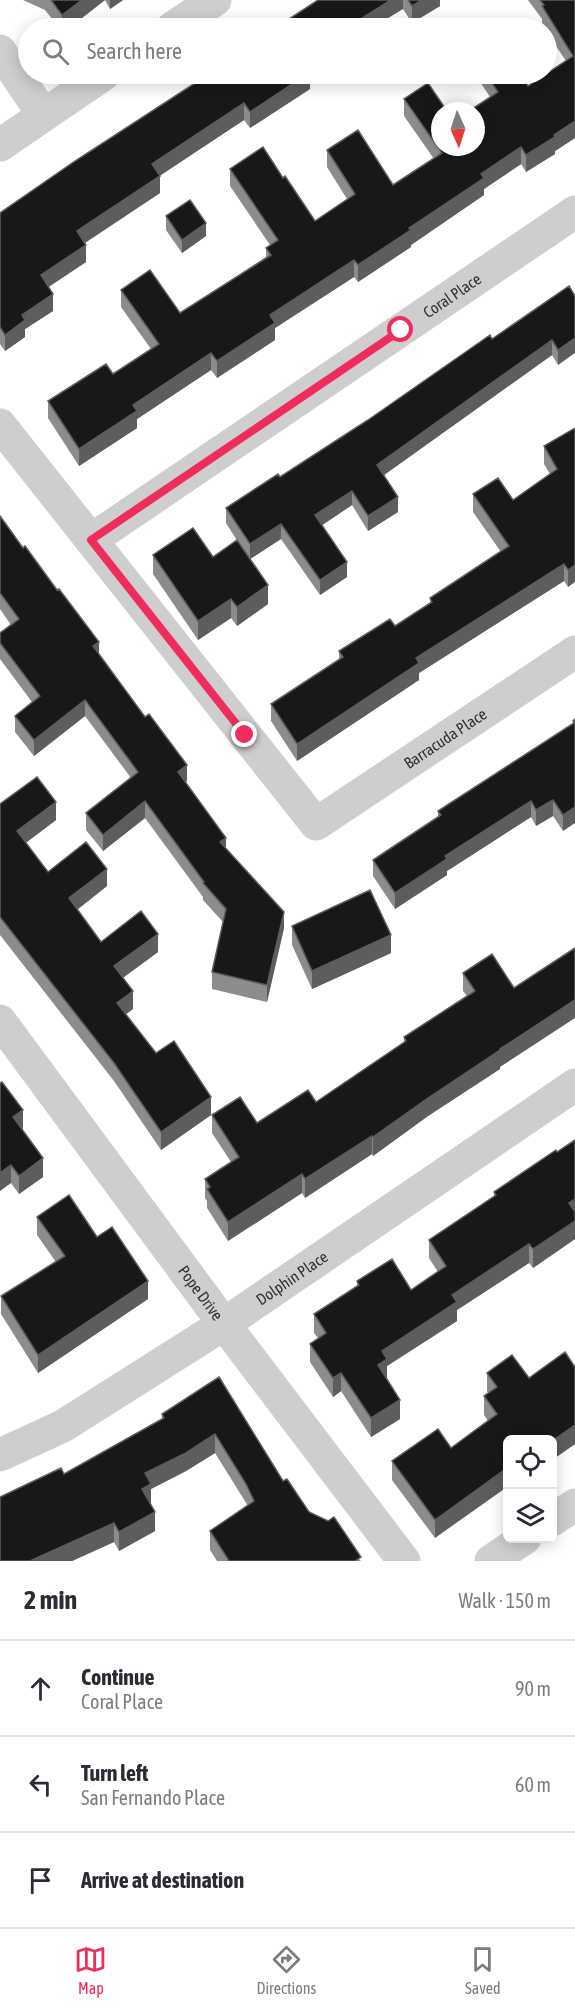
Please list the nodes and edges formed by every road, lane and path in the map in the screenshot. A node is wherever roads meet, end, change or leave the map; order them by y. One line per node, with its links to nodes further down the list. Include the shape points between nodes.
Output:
1 (215, 0): 2 (street)
2 (187, 18)
3 (0, 51): 4 (street)
4 (18, 77)
5 (23, 84): 7 (street)
6 (89, 84): 7 (street)
7 (43, 114): 8 (street)
8 (0, 145)
9 (575, 212): 11 (street, Coral Place)
10 (0, 425): 11 (street)
11 (91, 540): 12 (street, Barracuda Place, via 316,824)
12 (575, 652)
13 (3, 1030): 15 (street, Pope Drive)
14 (575, 1085): 15 (street, Dolphin Place)
15 (224, 1324): 16 (street, Dolphin Place, via 63,1426); 20 (street, Pope Drive)
16 (0, 1455)
17 (575, 1505): 18 (street)
18 (557, 1517)
19 (519, 1543): 21 (street)
20 (404, 1561)
21 (491, 1561)

